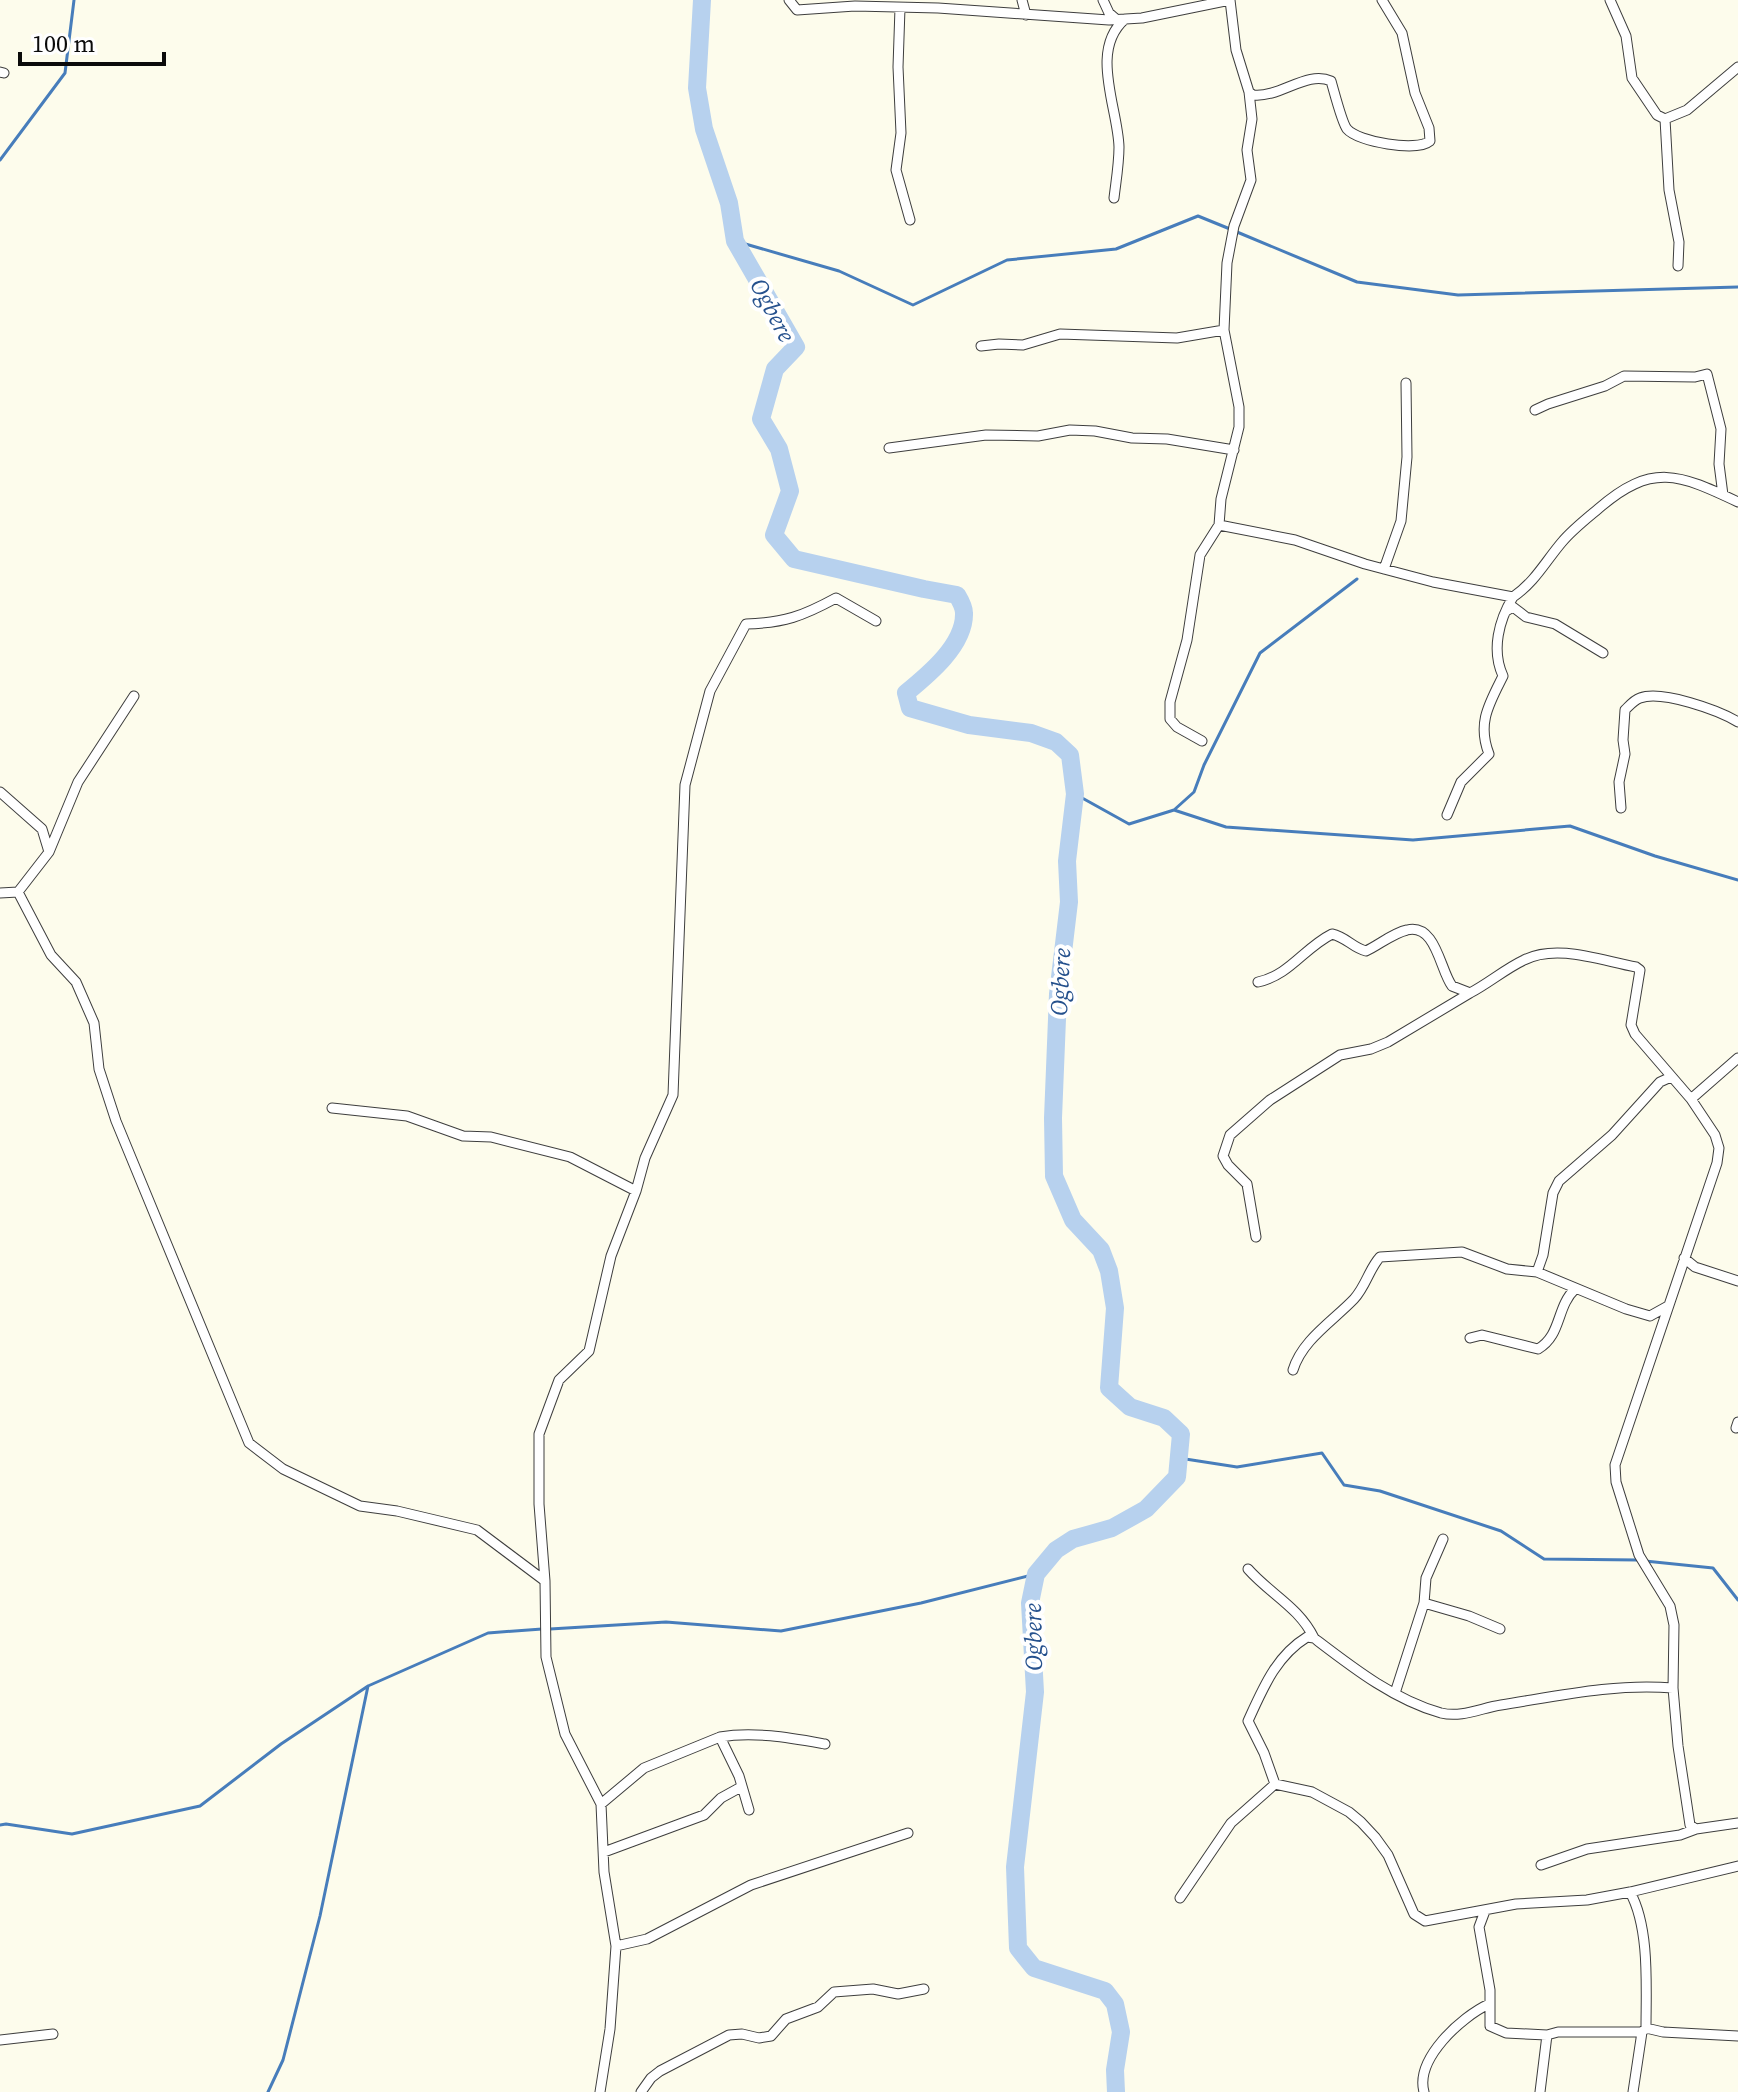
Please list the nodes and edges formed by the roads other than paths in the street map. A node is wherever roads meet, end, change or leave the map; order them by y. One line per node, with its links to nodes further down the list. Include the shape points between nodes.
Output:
1 (789, 0): 6 (street, via 797,10)
2 (1022, 0): 8 (street)
3 (1103, 0): 9 (street, via 1109,13)
4 (1382, 0): 11 (street, via 1402,33 1429,128 1427,144 1401,147 1355,135 1345,128 1331,81 1322,77 1259,96)
5 (1610, 0): 12 (street, via 1626,36 1632,78)
6 (878, 3): 7 (street)
7 (900, 8): 8 (street); 14 (street, via 901,133 896,170)
8 (1026, 15): 9 (street)
9 (1121, 20): 11 (street, via 1230,0 1236,50); 13 (street, via 1110,40 1108,68 1119,149)
10 (1738, 67): 12 (street, via 1687,110)
11 (1249, 92): 16 (street, via 1251,180 1227,263)
12 (1665, 119): 15 (street)
13 (1114, 198)
14 (910, 220)
15 (1678, 266)
16 (1224, 330): 17 (street, via 1177,338 1060,334 1023,345); 21 (street, via 1239,407)
17 (981, 346)
18 (1406, 383): 25 (street, via 1401,521)
19 (1535, 410): 22 (street, via 1624,376 1707,374 1721,429)
20 (889, 448): 21 (street, via 1070,430)
21 (1234, 450): 24 (street)
22 (1723, 495): 23 (street); 26 (street, via 1684,479 1651,478 1623,487 1563,541 1531,585)
23 (1738, 502)
24 (1219, 525): 25 (street, via 1295,540); 32 (street, via 1200,555 1187,640 1170,702 1170,719)
25 (1384, 569): 26 (street)
26 (1513, 597): 27 (street)
27 (1503, 613): 29 (street, via 1513,607); 35 (street, via 1498,635 1503,676 1482,725 1489,754 1461,782)
28 (876, 621): 45 (street, via 836,598 803,616 746,624 710,691 685,785 673,1095)
29 (1603, 653)
30 (134, 696): 36 (street, via 78,782)
31 (1738, 722): 34 (street, via 1707,706 1650,696 1637,699 1625,710)
32 (1202, 741)
33 (0, 792): 36 (street, via 42,829)
34 (1621, 808)
35 (1447, 815)
36 (49, 852): 37 (street)
37 (18, 892): 38 (street); 56 (street, via 51,955 76,982 94,1023 99,1069 116,1121 249,1443 283,1469 360,1506 477,1530)
38 (0, 893)
39 (1258, 982): 40 (street, via 1292,967 1332,934 1366,951 1414,929 1429,938 1452,986)
40 (1470, 993): 42 (street, via 1543,954 1636,967 1641,975 1631,1025); 46 (street, via 1388,1042 1340,1055 1270,1100 1230,1135 1223,1156 1247,1184)
41 (1738, 1058): 43 (street)
42 (1671, 1077): 43 (street); 48 (street, via 1559,1181)
43 (1691, 1099): 47 (street, via 1719,1148)
44 (332, 1108): 45 (street, via 407,1116 463,1136 491,1137 570,1157)
45 (636, 1191): 56 (street, via 611,1256 589,1351 559,1380 539,1434)
46 (1256, 1237)
47 (1684, 1258): 49 (street); 51 (street)
48 (1537, 1272): 50 (street); 53 (street, via 1507,1269 1462,1252 1380,1257 1355,1298 1308,1345)
49 (1738, 1281)
50 (1575, 1289): 51 (street, via 1650,1316); 52 (street, via 1553,1338 1538,1349 1482,1335)
51 (1668, 1306): 60 (street, via 1615,1465 1639,1555 1670,1606)
52 (1470, 1338)
53 (1293, 1370)
54 (1443, 1539): 57 (street, via 1426,1578)
55 (1248, 1569): 59 (street, via 1299,1614)
56 (545, 1581): 66 (street, via 546,1657 553,1691 565,1734)
57 (1424, 1603): 58 (street); 61 (street)
58 (1500, 1629)
59 (1314, 1638): 61 (street); 64 (street, via 1287,1651 1248,1721)
60 (1673, 1688): 61 (street, via 1612,1688 1459,1715); 69 (street, via 1688,1813)
61 (1395, 1693)
62 (720, 1737): 63 (street); 65 (street); 66 (street, via 644,1768)
63 (825, 1744)
64 (1275, 1784): 75 (street, via 1231,1823); 76 (street, via 1312,1792 1361,1822 1388,1855 1418,1919)
65 (741, 1787): 67 (street); 71 (street, via 704,1815)
66 (601, 1804): 71 (street)
67 (749, 1810)
68 (1738, 1823): 69 (street)
69 (1696, 1829): 72 (street, via 1587,1849)
70 (908, 1833): 77 (street, via 751,1885 647,1939)
71 (604, 1852): 77 (street)
72 (1541, 1865)
73 (1738, 1866): 74 (street)
74 (1630, 1892): 76 (street); 80 (street, via 1642,1938)
75 (1180, 1898)
76 (1485, 1911): 79 (street, via 1479,1927)
77 (616, 1946): 85 (street)
78 (924, 1989): 86 (street, via 898,1994 873,1989 834,1992 818,2007 786,2019 771,2036 729,2035 660,2071)
79 (1489, 2004): 82 (street, via 1495,2030); 87 (street, via 1461,2022 1432,2053 1423,2071)
80 (1644, 2030): 82 (street); 83 (street); 89 (street)
81 (53, 2034): 84 (street)
82 (1547, 2035): 88 (street)
83 (1738, 2036)
84 (0, 2040)
85 (600, 2092)
86 (641, 2092)
87 (1424, 2092)
88 (1540, 2092)
89 (1633, 2092)

